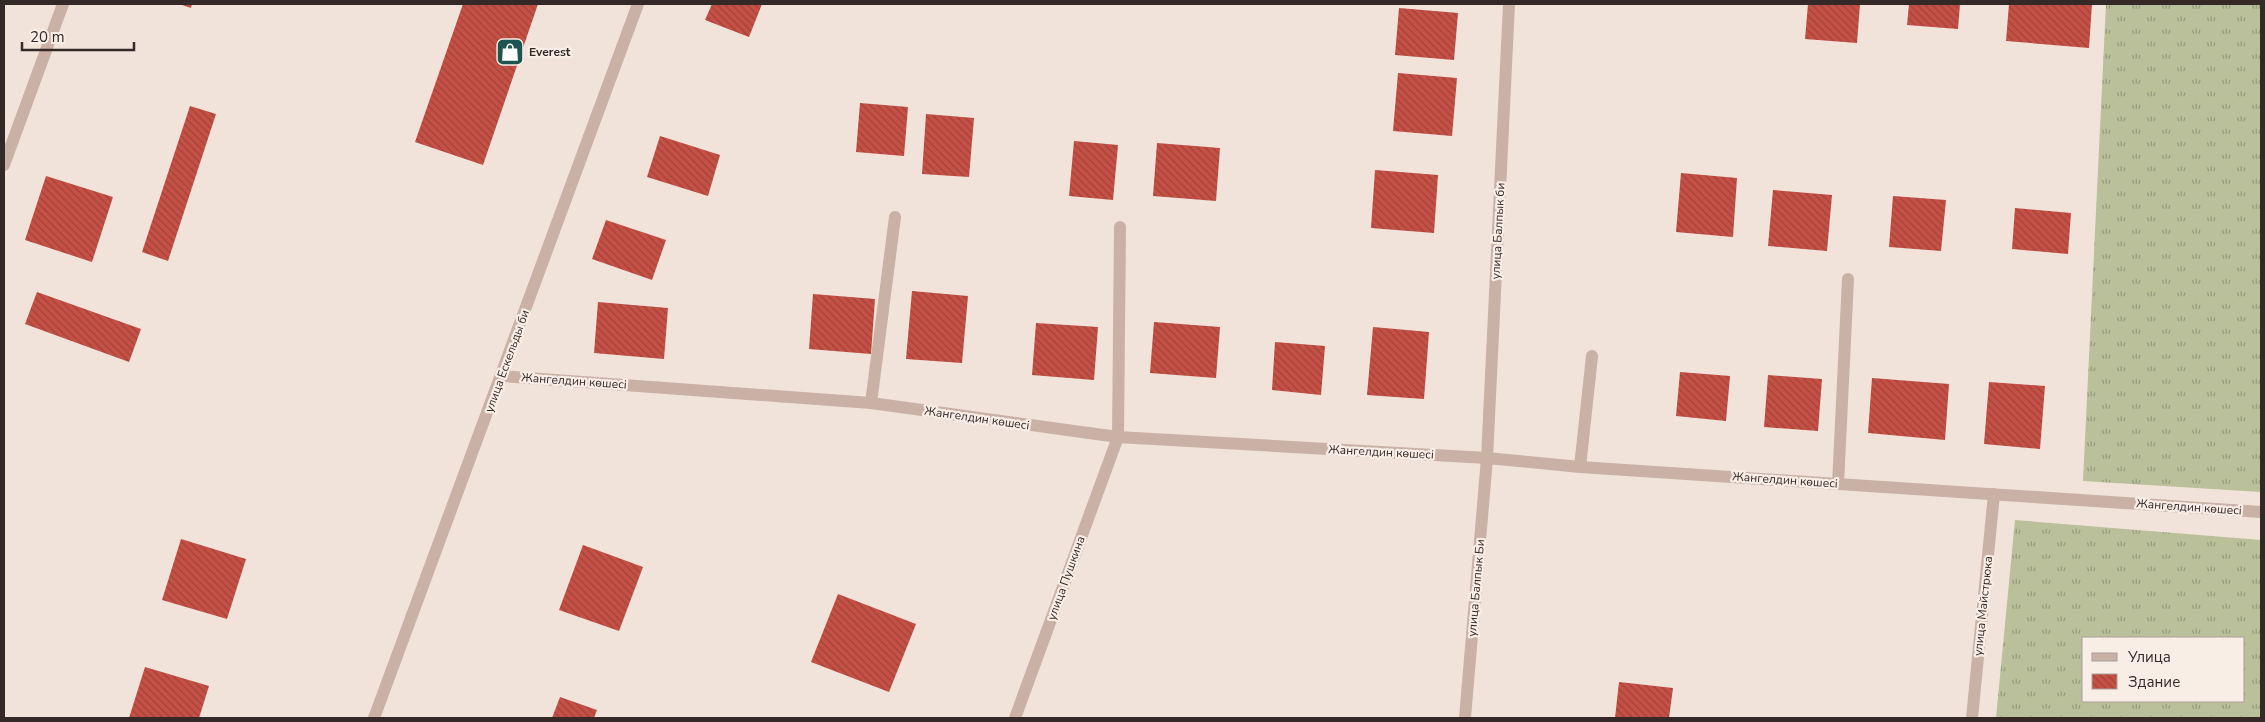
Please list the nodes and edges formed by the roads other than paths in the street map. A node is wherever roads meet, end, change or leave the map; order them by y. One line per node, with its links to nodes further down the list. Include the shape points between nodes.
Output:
1 (63, 4): 4 (street)
2 (638, 4): 9 (street, улица Ескельды би)
3 (1509, 4): 12 (street, улица Балпык би)
4 (4, 165)
5 (896, 217): 10 (street)
6 (1120, 227): 11 (street, улица Пушкина)
7 (1848, 279): 14 (street)
8 (1592, 356): 13 (street)
9 (502, 376): 10 (street, Жангелдин көшесі); 17 (street, улица Ескельды би)
10 (871, 403): 11 (street, Жангелдин көшесі)
11 (1118, 437): 12 (street, Жангелдин көшесі); 18 (street, улица Пушкина)
12 (1487, 458): 13 (street, Жангелдин көшесі); 19 (street, улица Балпык Би)
13 (1580, 467): 14 (street, Жангелдин көшесі)
14 (1838, 484): 15 (street, Жангелдин көшесі)
15 (1994, 494): 16 (street, Жангелдин көшесі); 20 (street, улица Майстрюка)
16 (2261, 512)
17 (374, 718)
18 (1015, 718)
19 (1465, 718)
20 (1972, 718)

